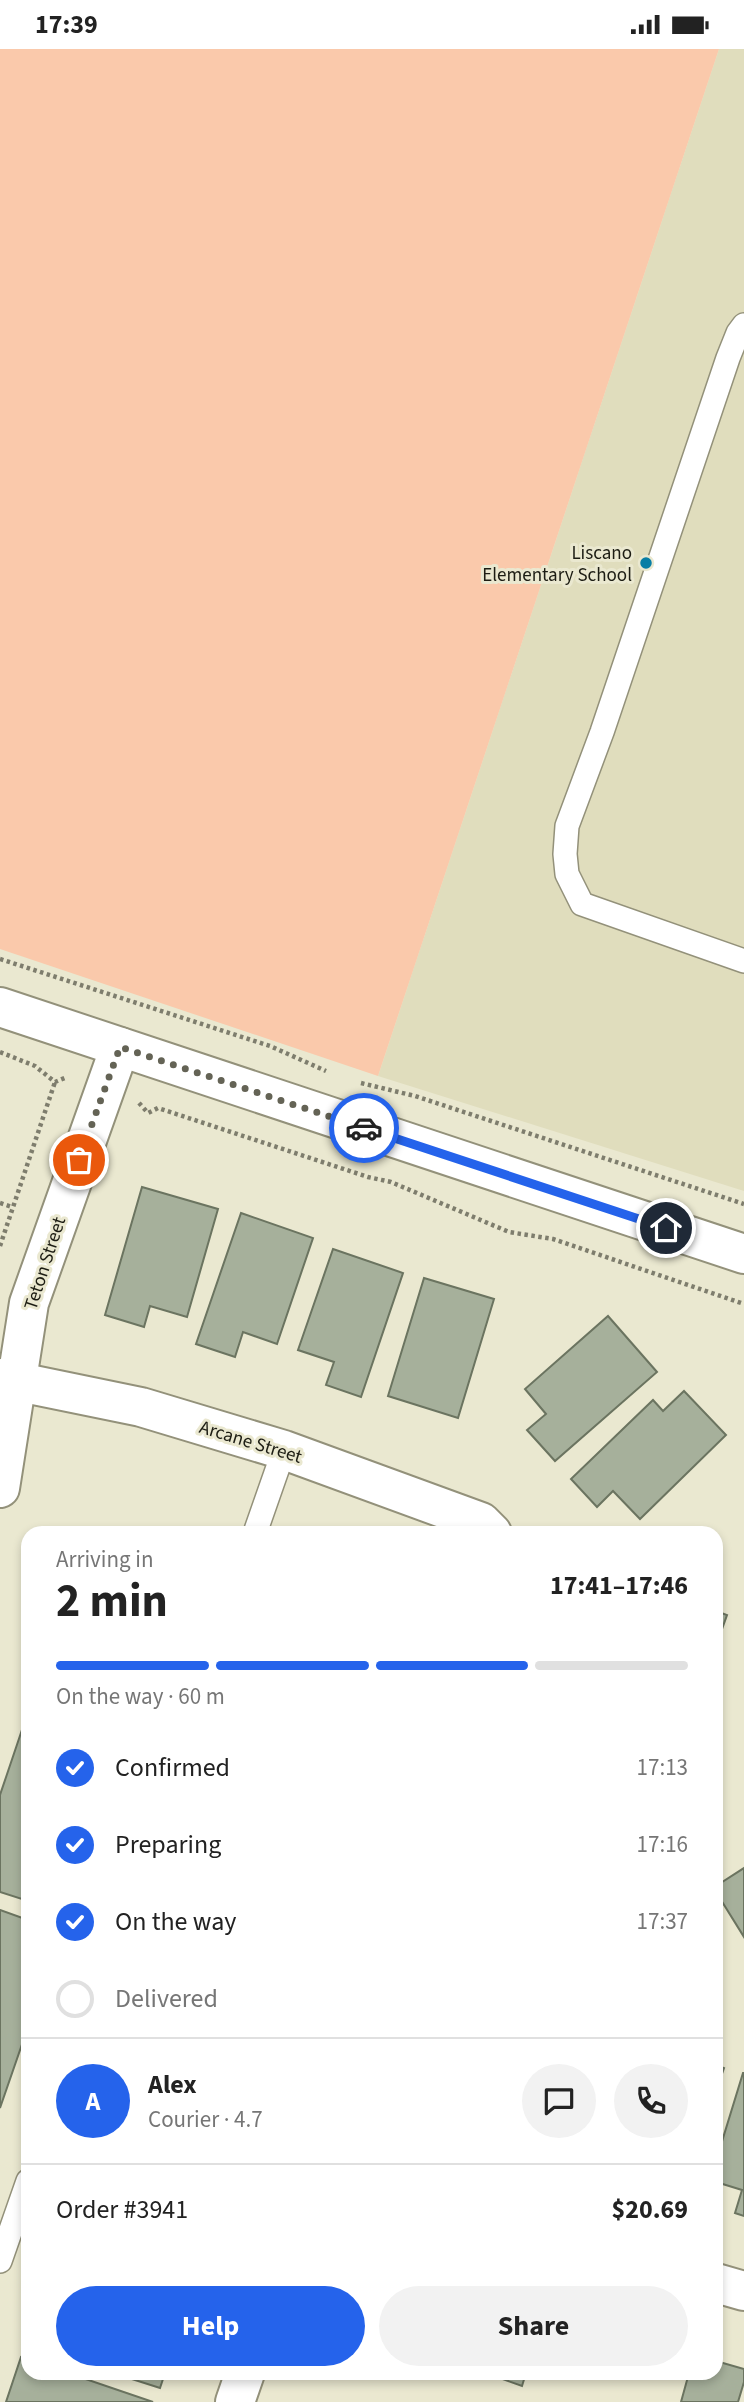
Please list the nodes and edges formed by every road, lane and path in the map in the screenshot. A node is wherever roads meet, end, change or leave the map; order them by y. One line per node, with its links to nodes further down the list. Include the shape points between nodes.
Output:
1 (744, 325): 3 (lane, via 728,358 568,826 565,854 566,874 582,904)
2 (0, 959): 7 (path, via 270,1046)
3 (744, 961)
4 (0, 1007): 5 (street)
5 (120, 1047): 10 (street, Teton Street); 15 (street)
6 (0, 1052): 9 (path, via 35,1066)
7 (329, 1073)
8 (354, 1081): 12 (path, via 415,1096)
9 (55, 1082): 10 (path, via 71,1076); 13 (path)
10 (104, 1088): 16 (path, via 138,1102 148,1113 159,1108 391,1182 509,1232 553,1239); 17 (street, Teton Street, via 29,1303)
11 (0, 1203): 13 (path)
12 (744, 1204)
13 (12, 1207): 14 (path)
14 (0, 1246)
15 (744, 1254)
16 (744, 1304)
17 (8, 1379): 18 (street, Arcane Street, via 141,1408); 19 (street, Teton Street)
18 (284, 1450): 20 (lane); 21 (street, Arcane Street)
19 (0, 1488)
20 (257, 1526)
21 (485, 1526)
22 (21, 2201): 23 (lane)
23 (0, 2261)
24 (723, 2285): 25 (street)
25 (744, 2291)

